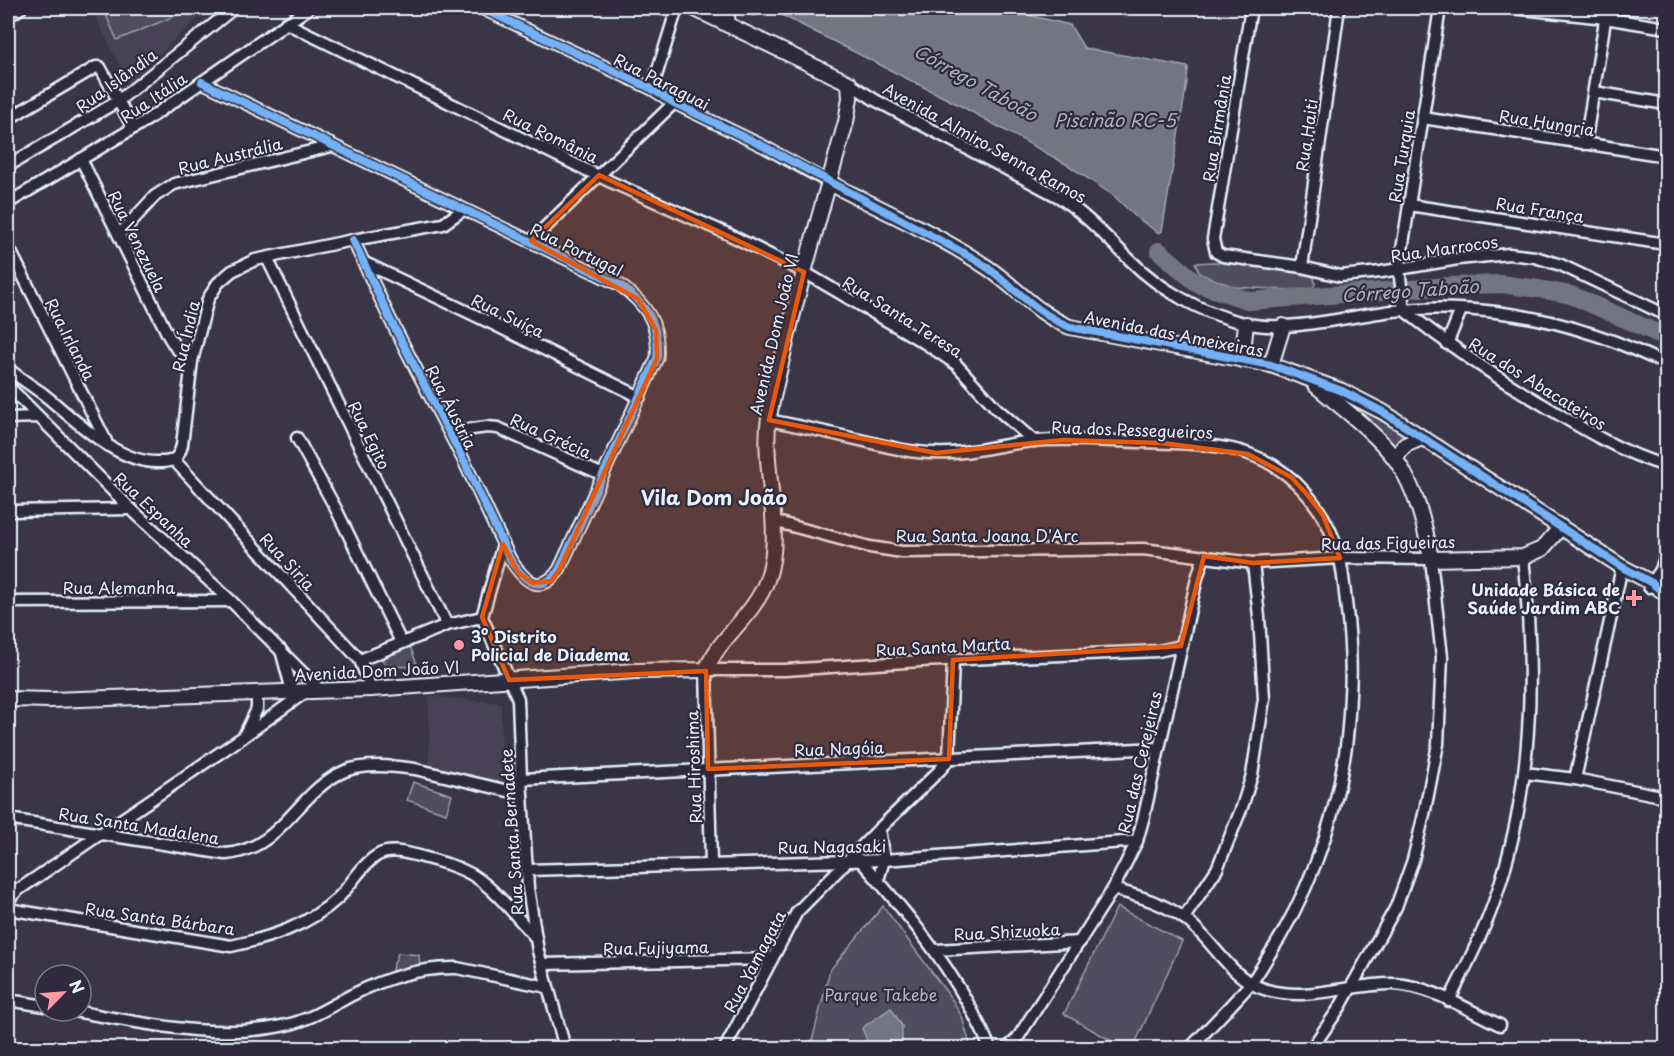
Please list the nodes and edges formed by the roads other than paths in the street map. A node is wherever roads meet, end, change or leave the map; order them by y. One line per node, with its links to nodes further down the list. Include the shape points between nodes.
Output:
1 (234, 8): 19 (street, Rua Islândia)
2 (309, 8): 12 (street, Rua Itália)
3 (482, 8): 17 (street, Rua Paraguai)
4 (677, 8): 17 (street)
5 (693, 8): 13 (street, Avenida Almiro Senna Ramos)
6 (726, 8): 13 (street)
7 (1251, 8): 40 (street, Rua Birmânia, via 1213,239)
8 (1339, 8): 43 (street, Rua Haiti)
9 (1440, 8): 22 (street, Rua Turquia)
10 (1512, 8): 11 (street)
11 (1606, 13): 14 (street); 18 (street)
12 (286, 23): 15 (street, Rua Itália); 30 (street, Rua România)
13 (728, 25): 16 (street, Avenida Almiro Senna Ramos)
14 (1666, 28)
15 (202, 82): 24 (street, Rua Itália); 26 (street, Rua Portugal)
16 (849, 83): 31 (street, Avenida Dom João VI, via 849,109); 49 (street, Avenida Almiro Senna Ramos, via 1059,197 1169,292)
17 (652, 89): 20 (street, Rua Paraguai)
18 (1594, 92): 21 (street); 25 (street)
19 (118, 101): 23 (street, via 100,67); 24 (street); 29 (street, Rua Islândia)
20 (674, 103): 30 (street); 31 (street, Rua Paraguai)
21 (1666, 104)
22 (1422, 118): 25 (street, Rua Hungria); 33 (street, Rua Turquia)
23 (8, 119)
24 (133, 128): 28 (street, Rua Itália)
25 (1585, 144): 27 (street, Rua Hungria)
26 (332, 146): 34 (street, Rua Portugal); 35 (street, Rua Austrália, via 174,184 150,201)
27 (1666, 156)
28 (81, 159): 32 (street, Rua Itália); 35 (street, Rua Venezuela)
29 (8, 166)
30 (599, 175): 37 (street); 44 (street, Rua România)
31 (828, 182): 44 (street, Avenida Dom João VI); 52 (street, Avenida das Ameixeiras, via 960,250 1055,321)
32 (8, 202)
33 (1408, 205): 38 (street, Rua França); 45 (street, Rua Turquia)
34 (463, 210): 36 (street, Rua Índia, via 443,225); 37 (street, Rua Portugal)
35 (119, 235): 53 (street, Rua Venezuela, via 169,337)
36 (353, 240): 41 (street, Rua Índia); 42 (street, Rua Áustria)
37 (531, 241): 60 (street, Rua Portugal, via 620,285 638,298 656,330 658,342 657,358)
38 (1666, 244)
39 (8, 246): 69 (street, Rua Irlanda)
40 (1216, 252): 43 (street, Rua Marrocos, via 1230,258)
41 (267, 258): 53 (street, Rua Índia, via 232,271 218,282 208,298); 93 (street, Rua Egito)
42 (363, 262): 60 (street, Rua Suíça); 65 (street, Rua Áustria)
43 (1302, 267): 45 (street, Rua Marrocos, via 1340,276)
44 (804, 272): 64 (street, Avenida Dom João VI); 68 (street, Rua Santa Teresa, via 956,364 997,409)
45 (1399, 272): 46 (street, Rua Turquia); 48 (street, Rua Marrocos, via 1482,256 1535,257 1561,265)
46 (1404, 308): 47 (street, Avenida Almiro Senna Ramos); 50 (street, Avenida Almiro Senna Ramos); 51 (street, Rua dos Abacateiros)
47 (1461, 310): 51 (street); 54 (street, Avenida Almiro Senna Ramos, via 1539,320 1586,331)
48 (1666, 315)
49 (1246, 324): 50 (street, Avenida Almiro Senna Ramos); 52 (street)
50 (1283, 326): 55 (street)
51 (1447, 344): 72 (street, Rua dos Abacateiros, via 1602,441)
52 (1242, 360): 55 (street, Avenida das Ameixeiras)
53 (192, 361): 71 (street, Rua Índia, via 182,445)
54 (1666, 364)
55 (1271, 365): 57 (street, Avenida das Ameixeiras)
56 (8, 369): 59 (street)
57 (1307, 377): 67 (street, Avenida das Ameixeiras, via 1383,412); 70 (street)
58 (8, 386): 61 (street, Rua Espanha)
59 (42, 393): 61 (street); 69 (street)
60 (640, 397): 73 (street, Rua Portugal)
61 (29, 408): 62 (street, Rua Espanha)
62 (38, 417): 63 (street); 74 (street, Rua Espanha)
63 (8, 418)
64 (769, 420): 68 (street, Rua dos Pessegueiros, via 910,452 963,453); 76 (street, Avenida Dom João VI)
65 (450, 432): 73 (street, Rua Grécia, via 498,428); 78 (street, Rua Áustria)
66 (297, 438): 94 (street)
67 (1422, 438): 70 (street, via 1405,446); 77 (street, Avenida das Ameixeiras)
68 (1034, 441): 82 (street, Rua dos Pessegueiros, via 1162,443 1248,454 1291,477 1306,493 1323,515)
69 (108, 445): 71 (street, via 143,461)
70 (1395, 459): 83 (street, via 1414,495)
71 (174, 460): 97 (street, Rua Siria)
72 (1666, 466)
73 (603, 475): 86 (street, Rua Portugal, via 559,570 551,581 542,585)
74 (130, 508): 75 (street); 89 (street, Rua Espanha)
75 (8, 511)
76 (773, 521): 79 (street, Rua Santa Joana D'Arc, via 902,552 1143,549); 99 (street, Avenida Dom João VI, via 767,579 757,600 719,646)
77 (1561, 527): 80 (street, Rua das Figueiras, via 1542,549); 85 (street, Avenida das Ameixeiras)
78 (503, 544): 86 (street, Rua Áustria, via 518,572); 92 (street)
79 (1204, 556): 84 (street, Rua das Figueiras); 95 (street, Rua das Cerejeiras)
80 (1523, 557): 83 (street, Rua das Figueiras); 112 (street, via 1531,686)
81 (1666, 557): 87 (street, via 1661,570)
82 (1340, 558): 83 (street, Rua das Figueiras); 84 (street, Rua das Figueiras); 136 (street, Rua dos Pessegueiros, via 1350,634 1351,686 1344,762 1324,841 1309,879)
83 (1431, 559): 138 (street, via 1442,657 1434,766 1403,887 1386,928)
84 (1253, 563): 130 (street, via 1263,699 1252,775 1217,869)
85 (1622, 567): 87 (street, Avenida das Ameixeiras); 114 (street)
86 (532, 583)
87 (1648, 583): 88 (street, Avenida das Ameixeiras); 91 (street, Avenida das Ameixeiras)
88 (1666, 594)
89 (231, 601): 90 (street, Rua Alemanha); 96 (street, Rua Espanha)
90 (8, 602)
91 (1666, 603)
92 (482, 617): 93 (street); 100 (street, Rua Santa Bernadete)
93 (447, 625): 94 (street)
94 (401, 642): 97 (street)
95 (1181, 646): 98 (street, Rua Santa Marta, via 1158,651); 109 (street, Rua das Cerejeiras)
96 (281, 650): 102 (street, Rua Espanha); 103 (street)
97 (360, 660): 101 (street, Rua Siria)
98 (953, 660): 99 (street, Rua Santa Marta, via 785,670); 110 (street)
99 (706, 670): 100 (street, Avenida Dom João VI); 111 (street, Rua Hiroshima)
100 (509, 680): 101 (street, Avenida Dom João VI); 113 (street, Rua Santa Bernadete, via 519,699)
101 (371, 689): 102 (street, Avenida Dom João VI)
102 (314, 690): 103 (street, Avenida Dom João VI); 107 (street)
103 (292, 691): 104 (street, Avenida Dom João VI)
104 (257, 692): 105 (street, Avenida Dom João VI); 106 (street)
105 (8, 699)
106 (257, 709): 107 (street); 108 (street)
107 (276, 713): 108 (street)
108 (243, 737): 119 (street)
109 (1159, 748): 110 (street, Rua Nagóia); 120 (street, Rua das Cerejeiras)
110 (949, 759): 111 (street, Rua Nagóia); 118 (street, Rua Yamagata)
111 (708, 769): 113 (street, Rua Nagóia); 124 (street, Rua Hiroshima)
112 (1525, 773): 114 (street); 140 (street, via 1518,815 1493,906)
113 (520, 779): 115 (street, Rua Santa Bernadete)
114 (1575, 779): 116 (street)
115 (522, 794): 119 (street, Rua Santa Madalena, via 415,769 361,768 347,771 321,786 266,841 240,853); 125 (street, Rua Santa Bernadete)
116 (1666, 796)
117 (8, 819): 119 (street, Rua Santa Madalena)
118 (879, 829): 122 (street); 123 (street, Rua Yamagata)
119 (99, 834): 128 (street)
120 (1137, 841): 122 (street, Rua Nagasaki); 127 (street, Rua das Cerejeiras)
121 (860, 860): 122 (street, Rua Nagasaki); 123 (street, Rua Nagasaki); 126 (street)
122 (884, 860): 126 (street)
123 (847, 861): 124 (street, Rua Nagasaki); 134 (street, Rua Yamagata, via 797,912)
124 (711, 864): 125 (street, Rua Nagasaki)
125 (527, 870): 131 (street, Rua Santa Bernadete)
126 (878, 880): 133 (street)
127 (1113, 889): 130 (street, via 1149,900); 132 (street, Rua das Cerejeiras)
128 (8, 900)
129 (8, 909): 131 (street, Rua Santa Bárbara, via 231,946 261,940 310,919 337,898 373,858 389,851 464,870 477,878)
130 (1184, 918): 136 (street)
131 (536, 938): 135 (street, Rua Santa Bernadete)
132 (1080, 942): 133 (street, Rua Shizuoka); 147 (street, Rua das Cerejeiras, via 1017,1039)
133 (936, 950): 146 (street, via 967,1000)
134 (772, 959): 135 (street, Rua Fujiyama); 145 (street, Rua Yamagata)
135 (542, 964): 137 (street, Rua Santa Bernadete)
136 (1251, 984): 138 (street, via 1279,992); 148 (street, Rua dos Pessegueiros)
137 (547, 987): 142 (street, via 442,967 383,980 285,1026 234,1032 180,1029); 144 (street, Rua Santa Bernadete)
138 (1350, 990): 140 (street, via 1395,984 1431,992); 149 (street)
139 (8, 1000): 141 (street)
140 (1449, 1001): 143 (street)
141 (33, 1004)
142 (93, 1014)
143 (1500, 1025)
144 (565, 1048)
145 (725, 1048)
146 (990, 1048)
147 (1007, 1048)
148 (1190, 1048)
149 (1312, 1048)

